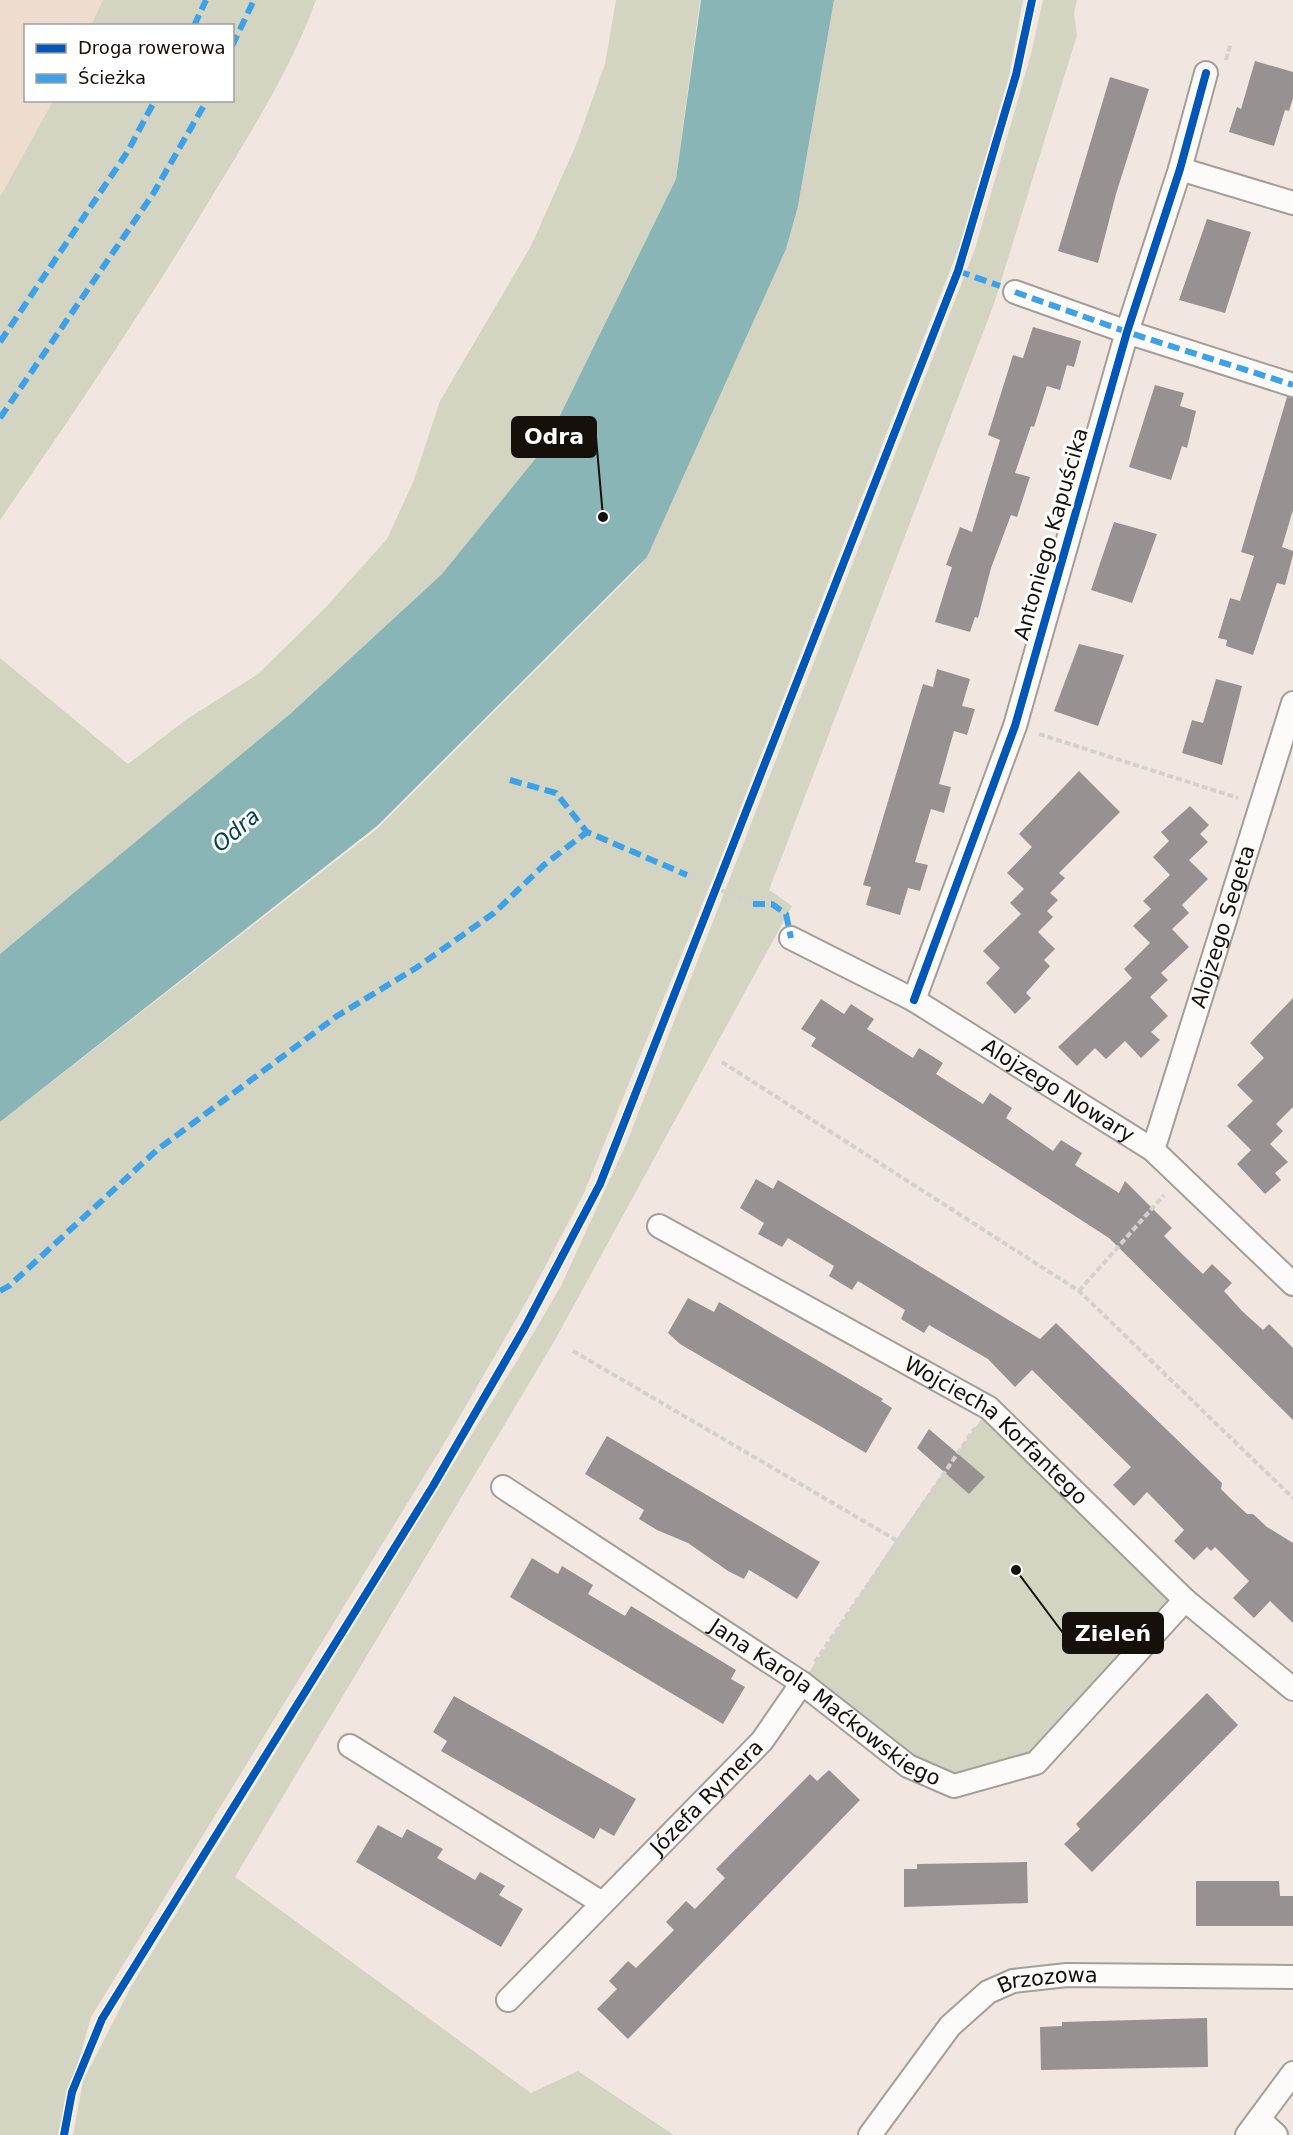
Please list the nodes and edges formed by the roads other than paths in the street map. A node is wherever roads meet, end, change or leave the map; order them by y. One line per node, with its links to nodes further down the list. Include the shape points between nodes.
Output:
1 (1215, 70): 2 (street, Antoniego Kapuścika)
2 (1180, 169): 3 (street); 5 (street, Antoniego Kapuścika)
3 (1293, 203)
4 (1015, 292): 5 (street)
5 (1127, 332): 6 (street); 9 (street, Antoniego Kapuścika, via 1015,726)
6 (1293, 385)
7 (1293, 703): 10 (street, Alojzego Segeta)
8 (791, 938): 9 (street, Alojzego Nowary)
9 (915, 1000): 10 (street, Alojzego Nowary)
10 (1153, 1150): 12 (street, Alojzego Nowary)
11 (659, 1226): 14 (street, Wojciecha Korfantego, via 989,1408)
12 (1293, 1284)
13 (503, 1487): 15 (street, Jana Karola Maćkowskiego)
14 (1185, 1600): 15 (street, Jana Karola Maćkowskiego, via 1036,1763 954,1786 908,1766); 16 (street, Wojciecha Korfantego)
15 (802, 1683): 18 (street, Józefa Rymera, via 762,1741)
16 (1293, 1689)
17 (350, 1746): 18 (street)
18 (602, 1903): 20 (street, Józefa Rymera)
19 (1293, 1977): 23 (street, Brzozowa, via 1067,1976 1013,1981 988,1992 950,2026)
20 (508, 2000)
21 (1293, 2073): 22 (street)
22 (1253, 2127): 24 (street)
23 (870, 2135)
24 (1276, 2135)

